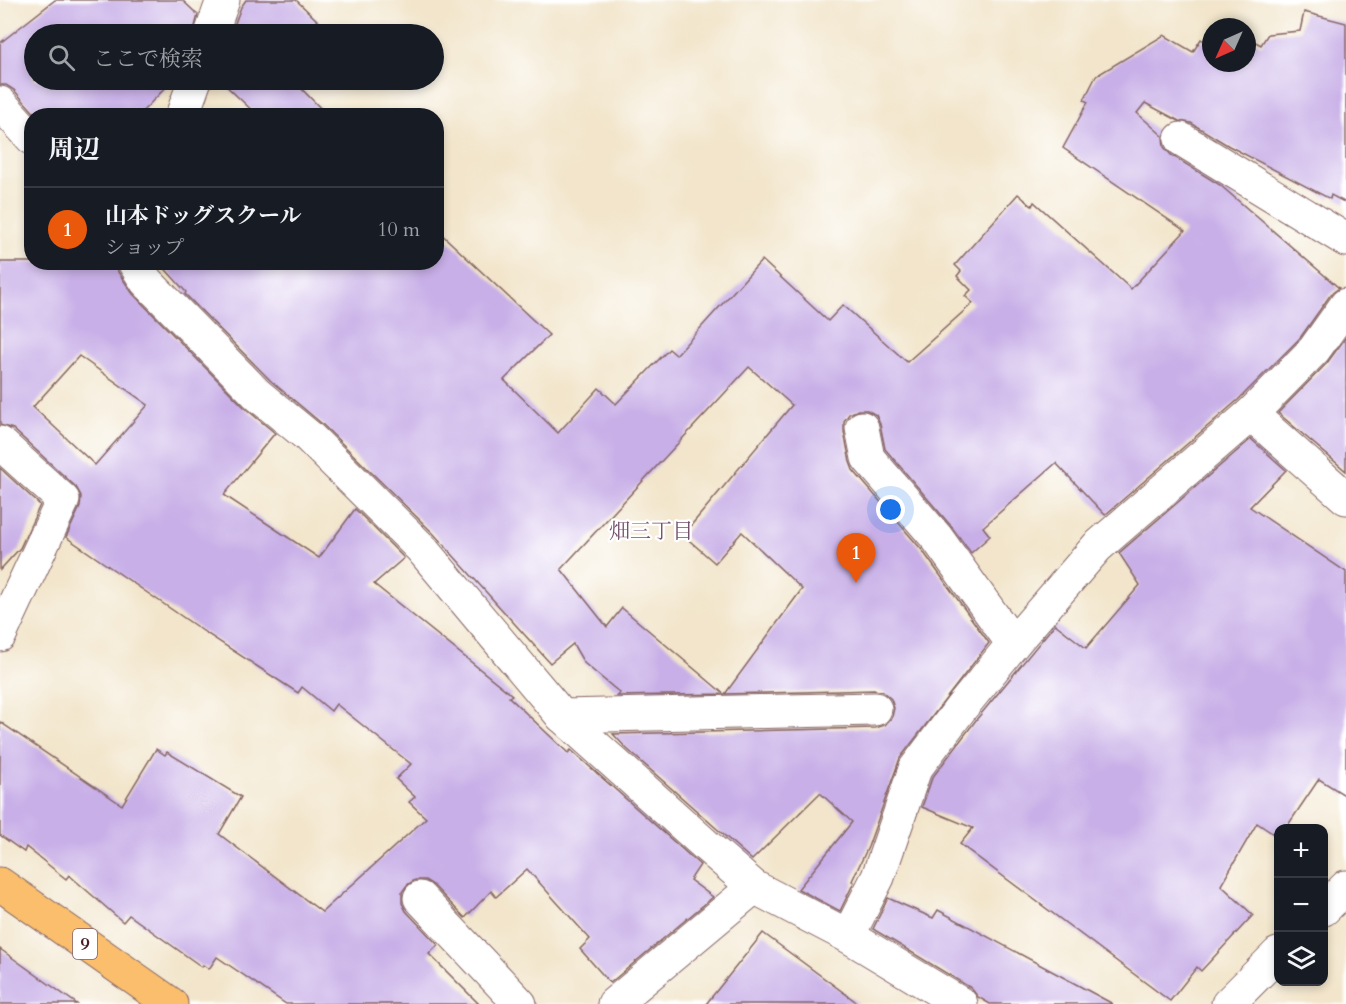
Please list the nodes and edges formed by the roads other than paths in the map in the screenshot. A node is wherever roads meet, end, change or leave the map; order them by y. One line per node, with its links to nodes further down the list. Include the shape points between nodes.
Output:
1 (223, 0): 2 (street)
2 (215, 24)
3 (191, 90): 5 (street)
4 (0, 103): 6 (street)
5 (185, 108)
6 (24, 129)
7 (1181, 139): 8 (street)
8 (1346, 240)
9 (139, 270): 18 (street, via 258,395 308,436 420,547)
10 (1346, 305): 11 (street, via 1314,350)
11 (1251, 414): 14 (street); 16 (street, via 1097,547)
12 (862, 428): 16 (street, via 868,458 937,538)
13 (0, 443): 15 (street, via 63,500)
14 (1346, 498)
15 (2, 623)
16 (1013, 644): 24 (street, via 915,769 878,877)
17 (875, 709): 18 (street)
18 (562, 716): 20 (street)
19 (0, 884): 27 (main road, 9)
20 (754, 887): 24 (street); 26 (street)
21 (1346, 887): 23 (street)
22 (420, 898): 28 (street)
23 (1328, 904)
24 (848, 936): 29 (street)
25 (1274, 958): 30 (street)
26 (632, 1001)
27 (171, 1004)
28 (520, 1004)
29 (960, 1004)
30 (1228, 1004)

